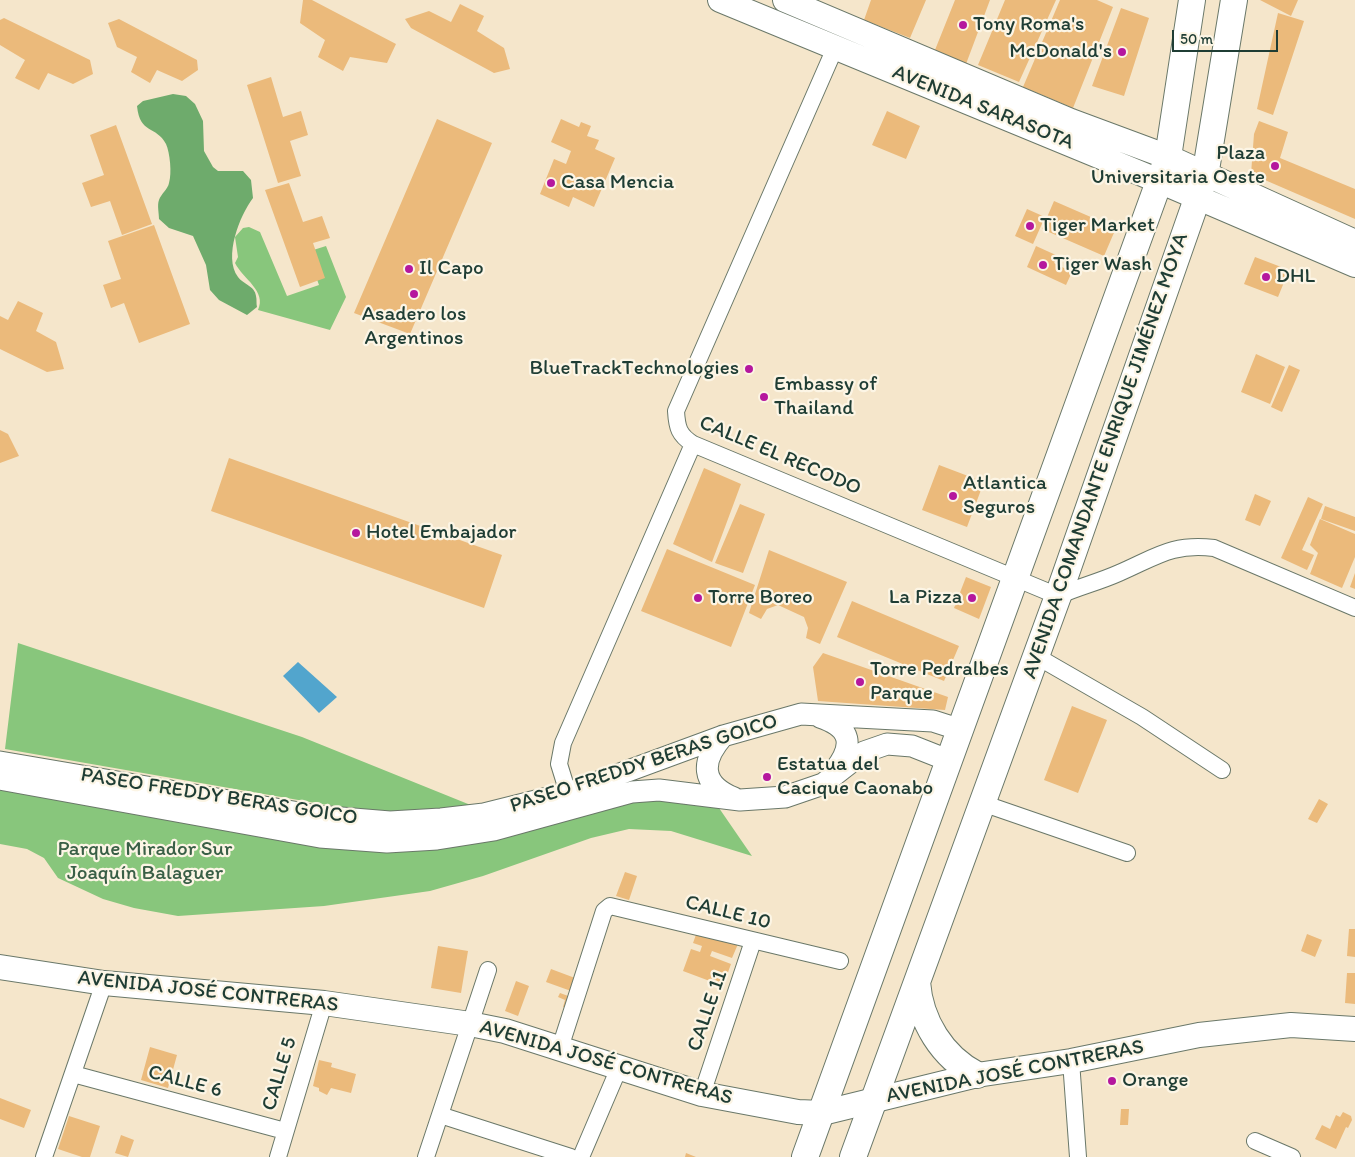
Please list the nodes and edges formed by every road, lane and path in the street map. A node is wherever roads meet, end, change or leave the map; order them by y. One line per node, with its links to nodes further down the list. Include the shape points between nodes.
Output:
1 (720, 0): 5 (main road, AVENIDA SARASOTA)
2 (785, 0): 6 (main road, AVENIDA SARASOTA, via 1071,121)
3 (1192, 0): 6 (main road, AVENIDA COMANDANTE ENRIQUE JIMÉNEZ MOYA)
4 (1234, 0): 7 (main road, AVENIDA COMANDANTE ENRIQUE JIMÉNEZ MOYA)
5 (835, 48): 6 (main road, AVENIDA SARASOTA); 10 (street, CALLE EL RECODO, via 676,411 677,429)
6 (1164, 169): 7 (main road, AVENIDA SARASOTA); 11 (main road, AVENIDA COMANDANTE ENRIQUE JIMÉNEZ MOYA)
7 (1201, 187): 8 (main road, AVENIDA SARASOTA); 9 (main road, AVENIDA SARASOTA); 12 (main road, AVENIDA COMANDANTE ENRIQUE JIMÉNEZ MOYA)
8 (1355, 242)
9 (1355, 265)
10 (693, 444): 11 (street, CALLE EL RECODO); 23 (street, via 563,743 559,764)
11 (1016, 579): 12 (street, CALLE EL RECODO); 16 (main road, AVENIDA COMANDANTE ENRIQUE JIMÉNEZ MOYA)
12 (1058, 596): 13 (street, via 1120,573 1146,559 1196,546 1214,548); 14 (main road, AVENIDA COMANDANTE ENRIQUE JIMÉNEZ MOYA)
13 (1355, 608)
14 (1036, 656): 20 (street, via 1142,717); 25 (main road, AVENIDA COMANDANTE ENRIQUE JIMÉNEZ MOYA)
15 (801, 714): 16 (street, PASEO FREDDY BERAS GOICO, via 933,721); 17 (street, PASEO FREDDY BERAS GOICO); 22 (street, via 836,724 847,739 846,754)
16 (961, 730): 18 (main road, AVENIDA COMANDANTE ENRIQUE JIMÉNEZ MOYA)
17 (722, 736): 23 (street, PASEO FREDDY BERAS GOICO); 24 (street, via 708,759 708,776 720,790)
18 (950, 761): 22 (street, PASEO FREDDY BERAS GOICO, via 912,746 887,744 864,752); 43 (main road, AVENIDA COMANDANTE ENRIQUE JIMÉNEZ MOYA)
19 (0, 762): 23 (street, PASEO FREDDY BERAS GOICO, via 317,816 390,822 484,814)
20 (1222, 770)
21 (0, 779): 24 (street, PASEO FREDDY BERAS GOICO, via 320,837 387,842 437,839 494,830 632,792 660,790)
22 (823, 784): 24 (street, PASEO FREDDY BERAS GOICO, via 785,797)
23 (568, 793)
24 (740, 800)
25 (982, 803): 26 (street); 31 (main road, AVENIDA COMANDANTE ENRIQUE JIMÉNEZ MOYA)
26 (1128, 853)
27 (753, 941): 28 (street, CALLE 10); 36 (street, CALLE 10, via 610,906); 41 (street, CALLE 11)
28 (840, 962)
29 (0, 966): 32 (main road, AVENIDA JOSÉ CONTRERAS)
30 (488, 970): 34 (street)
31 (917, 982): 40 (main road, via 918,1002 934,1035 961,1067); 42 (main road, AVENIDA COMANDANTE ENRIQUE JIMÉNEZ MOYA)
32 (104, 983): 33 (main road, AVENIDA JOSÉ CONTRERAS); 39 (street)
33 (324, 1003): 34 (main road, AVENIDA JOSÉ CONTRERAS); 45 (street, CALLE 5)
34 (470, 1024): 36 (main road, AVENIDA JOSÉ CONTRERAS); 44 (street)
35 (1355, 1029): 37 (main road, AVENIDA JOSÉ CONTRERAS, via 1291,1025 1199,1034)
36 (560, 1048): 38 (main road, AVENIDA JOSÉ CONTRERAS)
37 (1071, 1061): 40 (main road, AVENIDA JOSÉ CONTRERAS); 54 (street)
38 (618, 1068): 41 (main road, AVENIDA JOSÉ CONTRERAS); 51 (street)
39 (73, 1074): 45 (street, CALLE 6); 47 (street)
40 (976, 1075): 42 (main road, AVENIDA JOSÉ CONTRERAS)
41 (702, 1094): 43 (main road, AVENIDA JOSÉ CONTRERAS, via 798,1112)
42 (874, 1100): 43 (main road, AVENIDA JOSÉ CONTRERAS); 53 (main road, AVENIDA COMANDANTE ENRIQUE JIMÉNEZ MOYA)
43 (822, 1113): 52 (main road, AVENIDA COMANDANTE ENRIQUE JIMÉNEZ MOYA)
44 (440, 1114): 49 (street); 50 (street)
45 (285, 1131): 48 (street, CALLE 5)
46 (1255, 1141): 55 (street)
47 (44, 1157)
48 (278, 1157)
49 (426, 1157)
50 (571, 1157)
51 (581, 1157)
52 (805, 1157)
53 (853, 1157)
54 (1078, 1157)
55 (1292, 1157)

